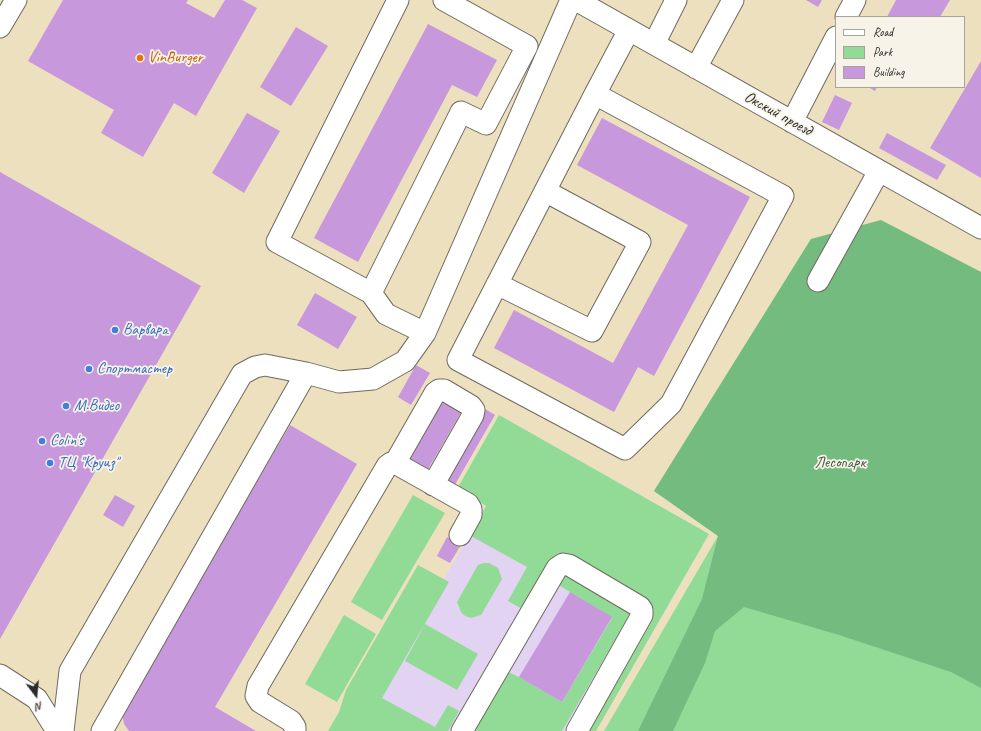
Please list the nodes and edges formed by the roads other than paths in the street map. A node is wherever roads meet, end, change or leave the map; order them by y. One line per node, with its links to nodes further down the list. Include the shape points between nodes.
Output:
1 (16, 0): 10 (street)
2 (398, 0): 22 (street, via 277,242)
3 (444, 0): 22 (street, via 527,46 486,124 461,112)
4 (571, 0): 23 (street)
5 (576, 0): 11 (street, Окский проезд)
6 (676, 0): 13 (street)
7 (733, 0): 14 (street)
8 (855, 0): 9 (street)
9 (847, 16)
10 (0, 26)
11 (629, 30): 13 (street, Окский проезд); 15 (street)
12 (835, 39): 16 (street)
13 (654, 44): 14 (street, Окский проезд)
14 (696, 68): 16 (street, Окский проезд)
15 (595, 94): 18 (street); 21 (street, via 783,196 671,404 625,449 458,360)
16 (792, 122): 17 (street, Окский проезд)
17 (879, 171): 19 (street, Окский проезд); 20 (street)
18 (545, 191): 21 (street); 21 (street, via 640,242 592,331)
19 (981, 228)
20 (818, 281)
21 (497, 284)
22 (371, 293): 23 (street, via 386,314)
23 (425, 333): 24 (street, via 405,361 373,379 339,382)
24 (306, 374): 30 (street, via 265,365 242,374 70,671); 31 (street)
25 (395, 463): 26 (street); 26 (street, via 435,393 444,390 474,410); 32 (street, via 387,466 258,686 256,696 260,702 291,721)
26 (433, 485): 27 (street, via 468,504 472,509)
27 (460, 535)
28 (0, 675): 29 (street, via 37,699)
29 (57, 731)
30 (63, 731)
31 (102, 731)
32 (295, 731)
33 (462, 731): 34 (street, via 557,568 563,564 570,565 642,610 642,615)
34 (577, 731)

